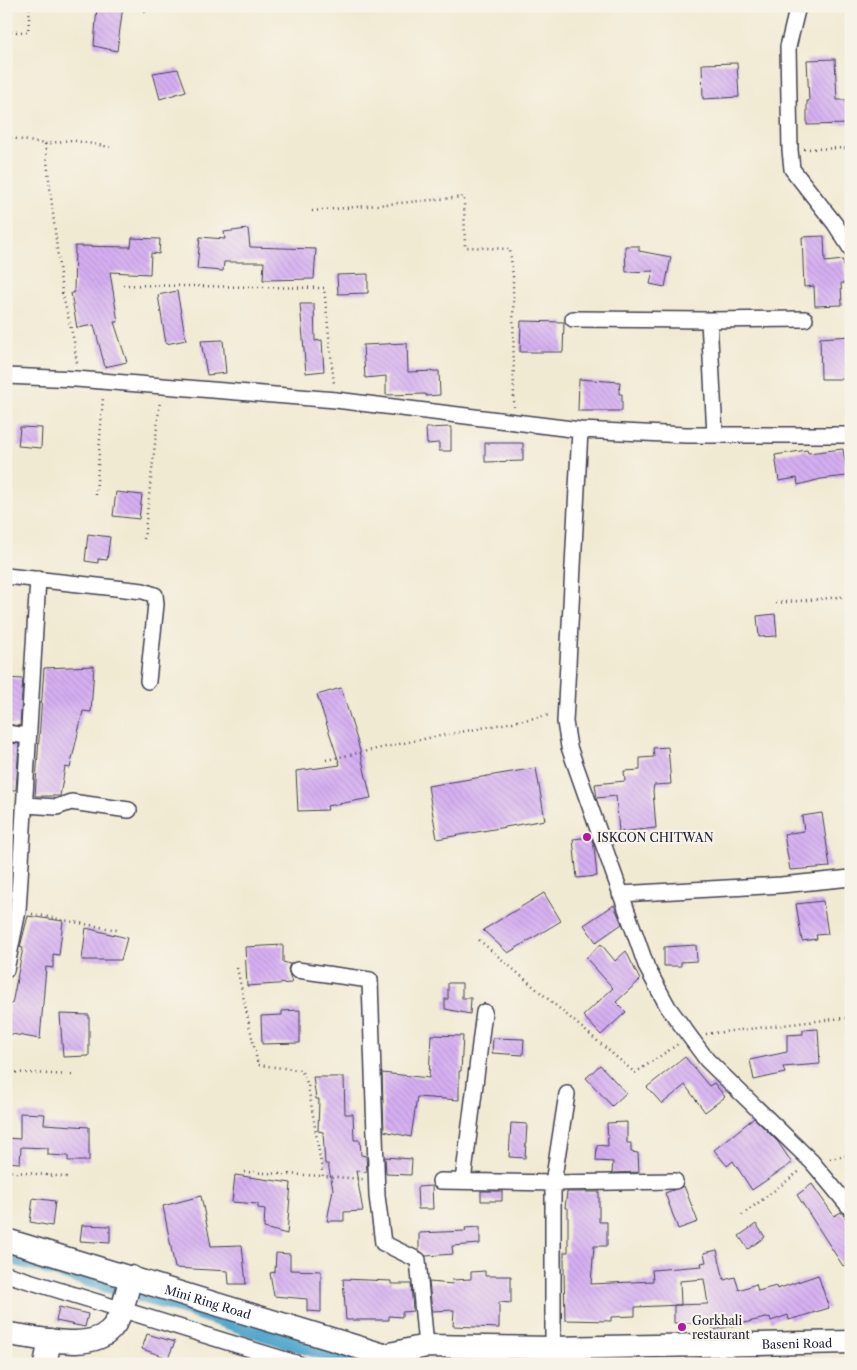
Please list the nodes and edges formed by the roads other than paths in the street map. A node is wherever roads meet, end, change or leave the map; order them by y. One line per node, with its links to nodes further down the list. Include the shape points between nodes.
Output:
1 (798, 6): 2 (street, via 788,47 792,169)
2 (851, 248)
3 (573, 319): 5 (street)
4 (805, 319): 5 (street)
5 (709, 320): 8 (street)
6 (6, 376): 7 (street, via 336,400)
7 (580, 430): 8 (street); 18 (street, via 566,712 568,747)
8 (715, 434): 9 (street)
9 (851, 435)
10 (6, 576): 11 (street)
11 (38, 579): 12 (street, via 155,595); 14 (street)
12 (148, 681)
13 (6, 733): 14 (street)
14 (27, 736): 15 (street)
15 (24, 804): 16 (street, via 57,807 71,802); 19 (street)
16 (129, 810)
17 (851, 878): 18 (street)
18 (620, 894): 28 (street, via 647,968 668,1007 707,1060 812,1162)
19 (12, 911): 20 (street)
20 (6, 970)
21 (297, 970): 35 (street, via 370,980 376,1180 383,1244 418,1260)
22 (484, 1012): 25 (street)
23 (567, 1094): 27 (street)
24 (440, 1180): 25 (street)
25 (463, 1181): 27 (street)
26 (675, 1181): 27 (street)
27 (554, 1183): 36 (street)
28 (851, 1209)
29 (6, 1240): 31 (street, Mini Ring Road)
30 (6, 1274): 31 (street)
31 (126, 1294): 33 (street, via 112,1328 101,1337 85,1342); 37 (street, Mini Ring Road); 39 (street)
32 (6, 1334): 33 (street)
33 (50, 1340): 38 (street)
34 (851, 1342): 36 (street, Baseni Road)
35 (426, 1346): 36 (street, Baseni Road); 37 (street, Baseni Road)
36 (553, 1348)
37 (386, 1356): 40 (street, Mini Ring Road)
38 (45, 1364)
39 (299, 1364)
40 (410, 1364)

